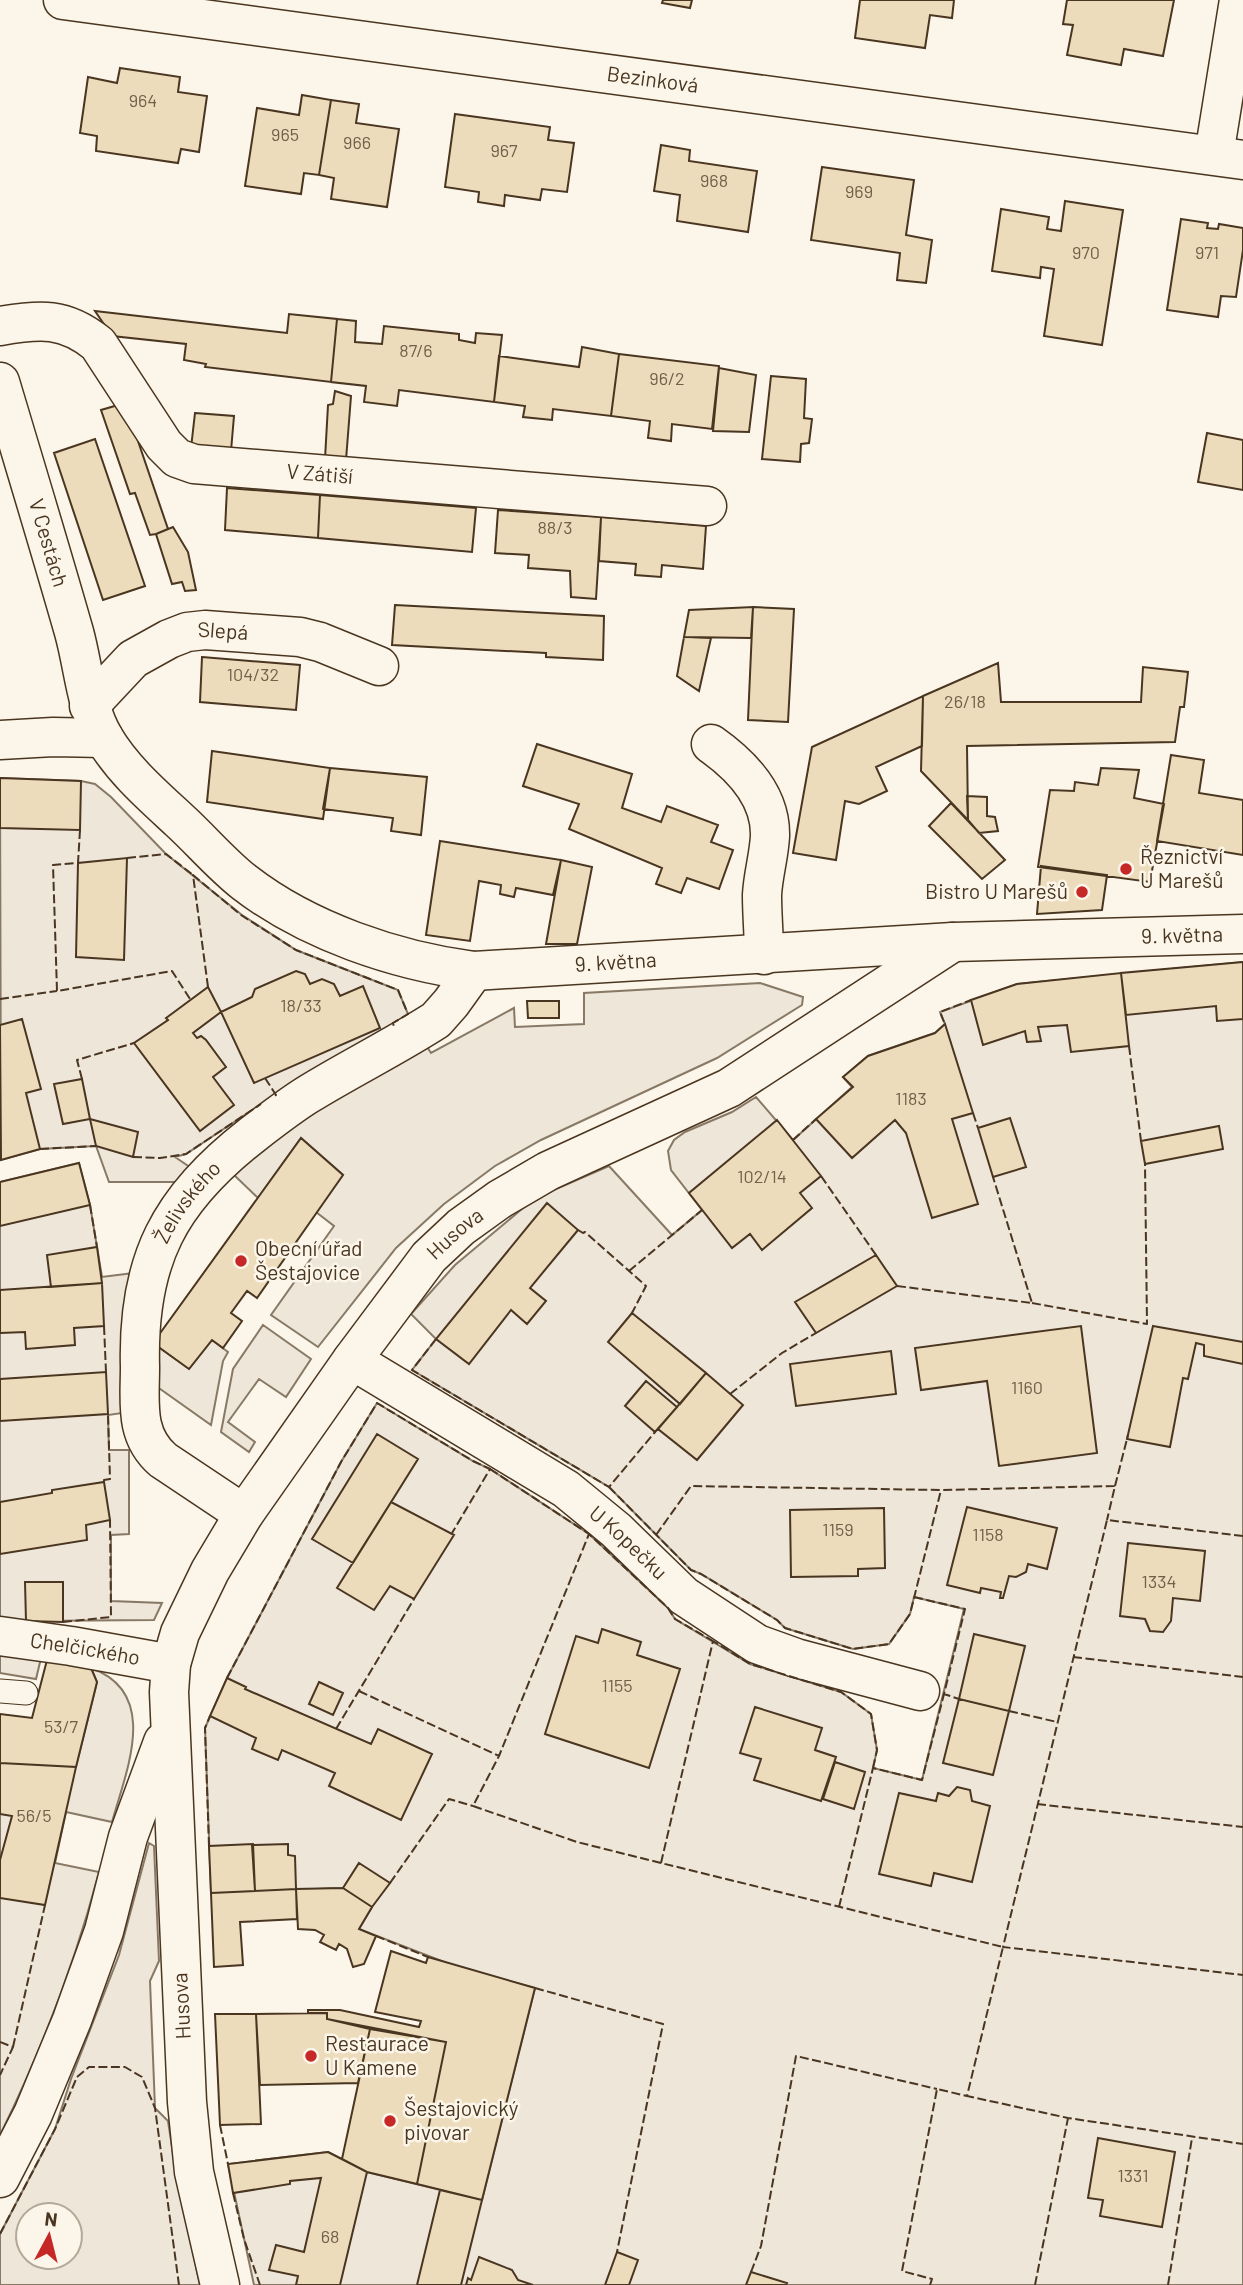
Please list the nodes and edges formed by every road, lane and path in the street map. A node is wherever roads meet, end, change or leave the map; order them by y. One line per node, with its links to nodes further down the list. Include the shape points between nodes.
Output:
1 (63, 0): 3 (street, Bezinková)
2 (1239, 0): 3 (street)
3 (1228, 158)
4 (0, 326): 6 (street, V Zátiší, via 43,320 83,331 98,344 164,445 177,458 194,464)
5 (0, 383): 8 (street, V Cestách)
6 (706, 506)
7 (379, 666): 8 (street, Slepá, via 300,637 187,632 133,659)
8 (97, 722): 9 (street, via 53,737); 14 (street, 9. května, via 123,765 243,882 281,907 398,957)
9 (0, 740)
10 (711, 744): 13 (street, via 746,774 766,811 770,833 762,895)
11 (1243, 934): 12 (street, 9. května)
12 (953, 942): 13 (street, 9. května); 15 (street, Husova, via 730,1088 548,1171 500,1199 429,1256)
13 (764, 955): 14 (street, 9. května)
14 (474, 971): 16 (street, Želivského, via 436,1020 308,1094 222,1158 196,1184 159,1242 141,1318 142,1431 163,1460)
15 (352, 1360): 16 (street, Husova); 20 (street, U Kopečku, via 566,1489 684,1595 757,1644)
16 (244, 1514): 18 (street, Husova, via 189,1613)
17 (0, 1636): 18 (street, Chelčického)
18 (171, 1664): 22 (street, Husova)
19 (0, 1691): 21 (lane)
20 (920, 1691)
21 (26, 1693)
22 (170, 1723): 23 (street, Husova, via 128,1837 104,1931 72,2020); 24 (street, Husova, via 187,2102 194,2172)
23 (0, 2178)
24 (220, 2285)

